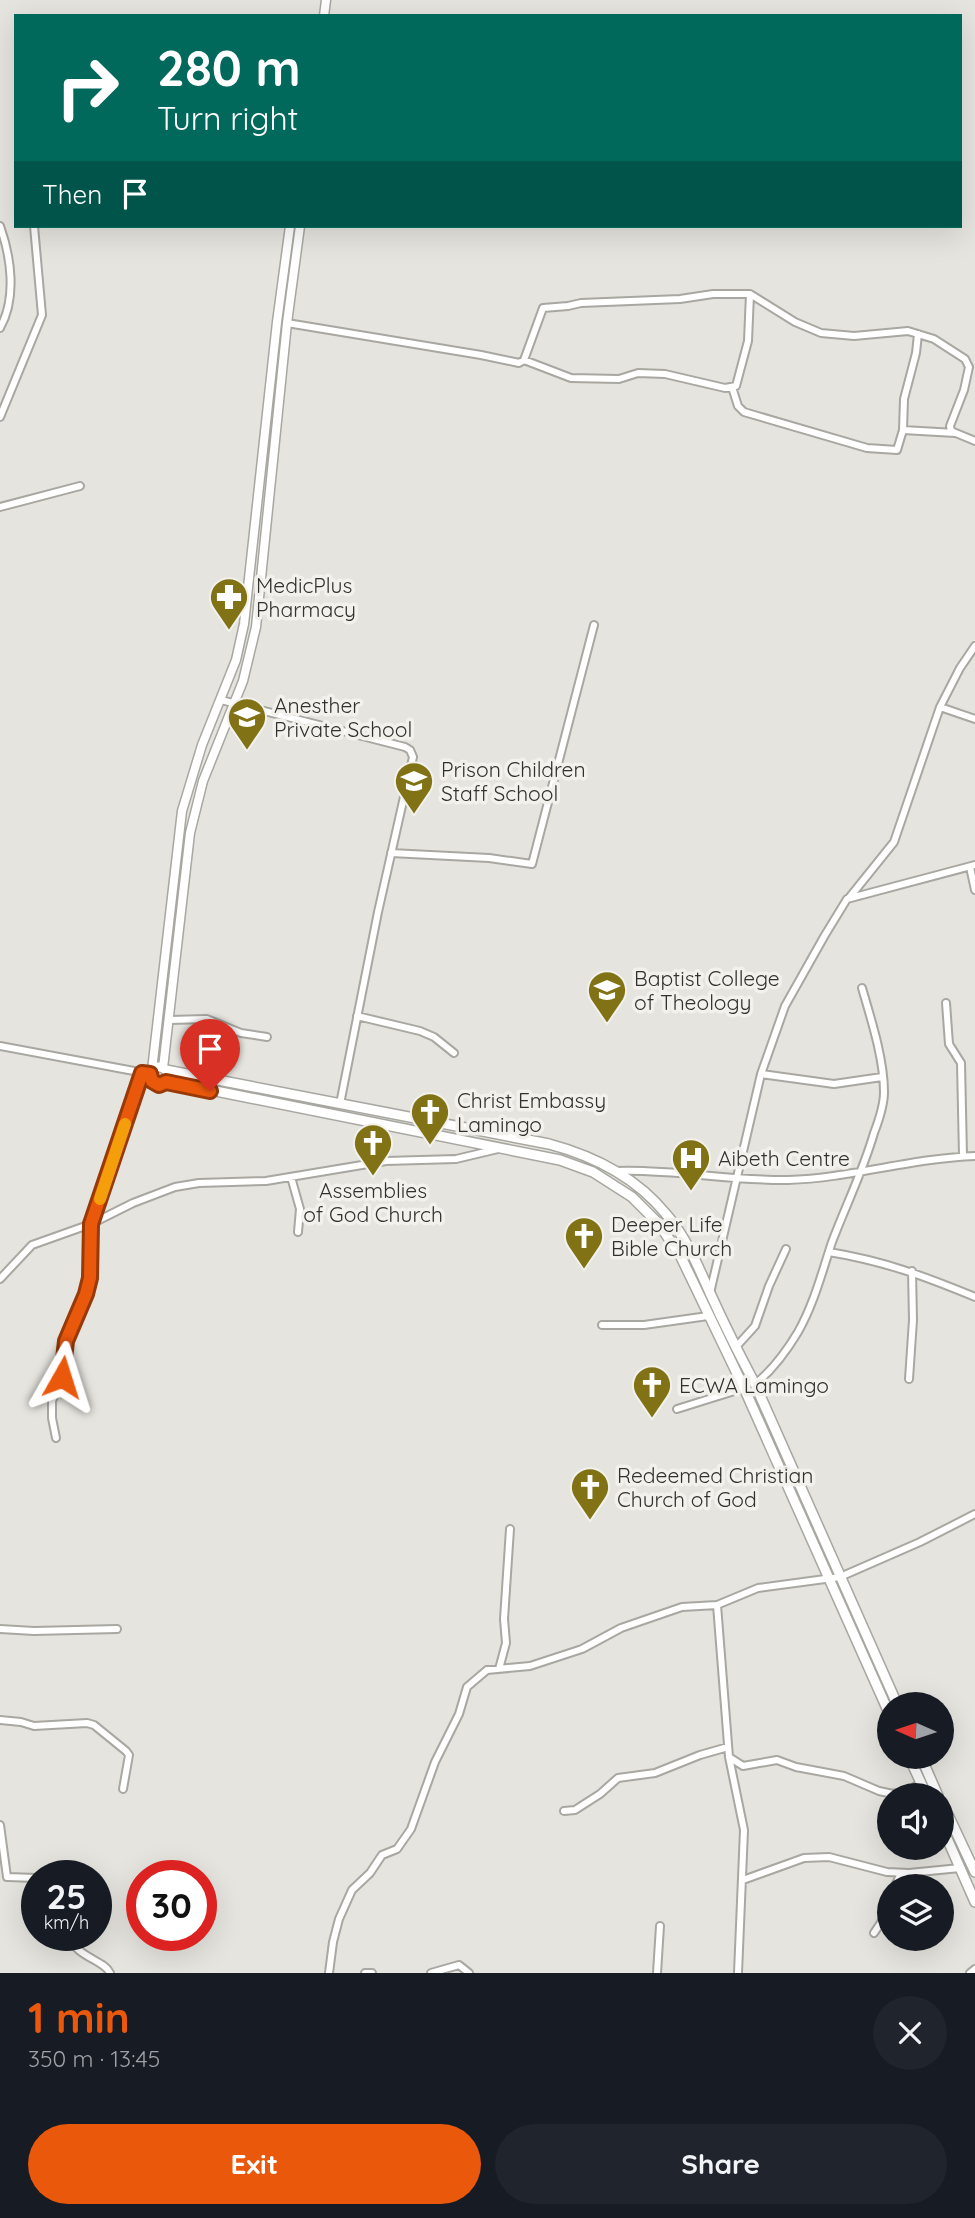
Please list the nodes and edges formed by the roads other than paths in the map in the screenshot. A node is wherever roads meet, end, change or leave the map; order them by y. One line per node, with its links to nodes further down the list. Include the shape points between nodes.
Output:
1 (0, 226): 7 (street, via 11,274)
2 (34, 228): 11 (street, via 43,316)
3 (290, 228): 19 (street, via 244,624)
4 (300, 228): 6 (street)
5 (750, 294): 8 (street, via 821,333); 9 (street, via 542,308); 10 (street, via 748,341)
6 (287, 323): 9 (street, via 519,363); 20 (street, via 256,627)
7 (0, 328)
8 (918, 334): 12 (street, via 904,399); 13 (street, via 965,359 969,367 950,426)
9 (524, 360): 10 (street, via 570,378 666,374)
10 (732, 387): 12 (street, via 744,412 867,448 897,450)
11 (0, 417)
12 (903, 430): 13 (street)
13 (955, 433): 14 (street)
14 (975, 441)
15 (80, 486): 16 (street)
16 (0, 507)
17 (594, 625): 23 (street, via 532,864)
18 (975, 646): 21 (street)
19 (221, 700): 20 (street); 35 (street, via 195,766 180,823)
20 (233, 703): 23 (street, via 410,750 413,757); 30 (street, via 203,781 190,833)
21 (940, 707): 22 (street); 26 (street, via 894,842)
22 (975, 719)
23 (391, 853): 29 (street)
24 (972, 866): 25 (street); 26 (street)
25 (975, 890)
26 (847, 899): 36 (street, via 785,1006)
27 (862, 988): 37 (street)
28 (946, 1003): 41 (street, via 949,1044 961,1063)
29 (356, 1016): 33 (street, via 420,1031); 39 (street)
30 (169, 1020): 31 (street, via 207,1019 241,1033); 34 (street)
31 (267, 1037)
32 (0, 1046): 35 (street)
33 (454, 1053)
34 (164, 1069): 35 (main road); 38 (main road); 39 (main road)
35 (148, 1072): 38 (main road, via 155,1084); 47 (street)
36 (761, 1074): 37 (street, via 834,1084); 46 (street)
37 (882, 1077): 44 (street, via 881,1112)
38 (166, 1082): 40 (main road)
39 (340, 1104): 43 (main road, via 549,1144)
40 (499, 1149): 45 (street, via 456,1159 386,1161); 55 (main road, via 575,1165 632,1197 670,1238)
41 (963, 1156): 42 (street); 44 (street)
42 (975, 1156)
43 (617, 1171): 46 (street); 53 (main road, via 666,1213)
44 (862, 1171): 46 (street, via 790,1180); 50 (street)
45 (292, 1177): 47 (street, via 175,1187); 48 (street, via 300,1209)
46 (738, 1179): 53 (street)
47 (91, 1224): 52 (street, via 32,1245); 63 (street, via 90,1278 66,1341 64,1368 52,1401)
48 (298, 1232)
49 (786, 1249): 57 (street, via 755,1326)
50 (829, 1252): 51 (street); 60 (street, via 799,1330 773,1369)
51 (912, 1271): 54 (street); 59 (street)
52 (0, 1279)
53 (710, 1293): 57 (main road)
54 (975, 1297)
55 (708, 1317): 56 (street); 58 (main road)
56 (602, 1325)
57 (735, 1348): 58 (street); 60 (main road)
58 (728, 1355): 61 (main road)
59 (909, 1379)
60 (754, 1384): 67 (main road)
61 (744, 1388): 62 (street); 66 (main road)
62 (677, 1409)
63 (56, 1438)
64 (975, 1514): 67 (street)
65 (510, 1529): 71 (street, via 506,1643)
66 (827, 1577): 67 (street); 68 (street, via 758,1588); 72 (main road)
67 (840, 1577): 73 (main road)
68 (717, 1605): 71 (street, via 682,1607 621,1628 582,1649 530,1666); 75 (street)
69 (0, 1629): 70 (street)
70 (117, 1629)
71 (499, 1669): 96 (street, via 487,1670 467,1687 411,1829 397,1849 382,1856 352,1890 332,1942)
72 (879, 1692)
73 (892, 1692)
74 (0, 1720): 79 (street, via 34,1726 94,1725 128,1755)
75 (728, 1747): 76 (street); 80 (street, via 655,1773 618,1778 575,1810)
76 (729, 1757): 78 (street, via 743,1766 777,1760 893,1794); 88 (street, via 744,1830)
77 (915, 1769): 78 (main road)
78 (921, 1782)
79 (123, 1789)
80 (564, 1811)
81 (0, 1825): 87 (street, via 7,1877)
82 (954, 1827): 85 (main road)
83 (954, 1854): 84 (main road)
84 (960, 1868): 86 (street); 89 (main road)
85 (975, 1872)
86 (901, 1873): 88 (street, via 829,1857 804,1858)
87 (21, 1877)
88 (743, 1880): 102 (street)
89 (975, 1902)
90 (660, 1926): 101 (street)
91 (877, 1928): 92 (street)
92 (874, 1933)
93 (80, 1951): 95 (street)
94 (975, 1969): 103 (street)
95 (110, 1973)
96 (329, 1973)
97 (365, 1973): 98 (street)
98 (372, 1973)
99 (431, 1973): 100 (street, via 459,1965)
100 (469, 1973)
101 (657, 1973)
102 (738, 1973)
103 (970, 1973)

